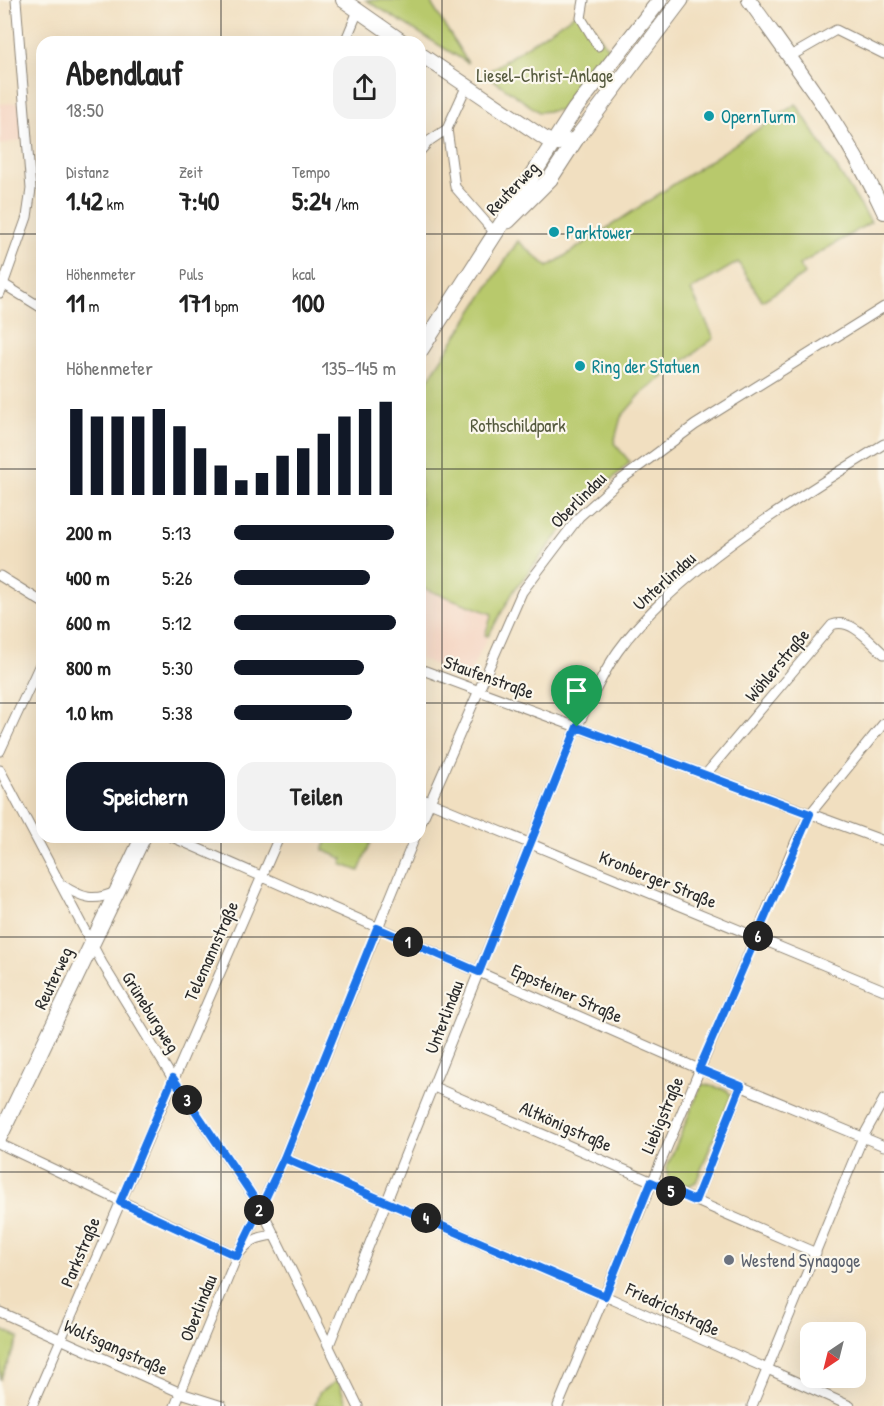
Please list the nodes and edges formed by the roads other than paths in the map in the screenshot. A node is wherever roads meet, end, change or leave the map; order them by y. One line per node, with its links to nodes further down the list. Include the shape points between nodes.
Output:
1 (16, 0): 21 (street, via 31,189 27,217)
2 (343, 0): 7 (main road)
3 (584, 0): 10 (street, via 581,18)
4 (660, 0): 18 (main road, Reuterweg, via 575,109)
5 (681, 0): 16 (main road, Reuterweg)
6 (749, 0): 12 (main road)
7 (358, 11): 8 (street); 9 (main road)
8 (348, 36)
9 (394, 36)
10 (598, 46)
11 (884, 54): 12 (street, via 836,30)
12 (789, 57): 19 (main road, via 853,151)
13 (426, 58): 14 (main road)
14 (467, 85): 15 (street); 18 (main road)
15 (447, 129): 17 (street); 20 (street, via 455,187)
16 (576, 139): 18 (main road); 20 (main road, Reuterweg, via 550,179)
17 (426, 144)
18 (554, 144): 20 (main road, Reuterweg)
19 (884, 212)
20 (495, 233): 24 (main road, Reuterweg)
21 (1, 287): 22 (street)
22 (36, 306)
23 (884, 307): 31 (street, Oberlindau, via 695,425 618,482 579,517 522,592)
24 (426, 342)
25 (884, 444): 33 (street, Unterlindau, via 750,531 645,618 618,651)
26 (0, 576): 27 (street)
27 (36, 598)
28 (884, 654): 35 (street, Wöhlerstraße, via 848,624 832,625)
29 (426, 671): 31 (street, Staufenstraße)
30 (36, 673): 34 (street)
31 (478, 690): 33 (street, Staufenstraße); 38 (street, Oberlindau)
32 (884, 723): 40 (street, Liebigstraße)
33 (577, 727): 35 (street, Staufenstraße); 48 (street, Unterlindau)
34 (0, 751)
35 (706, 774): 40 (street, Staufenstraße)
36 (1, 776): 41 (street, Grüneburgweg)
37 (426, 800): 38 (street, Kronberger Straße)
38 (430, 801): 39 (street, Oberlindau); 48 (street, Kronberger Straße)
39 (426, 811)
40 (810, 814): 42 (street, Staufenstraße); 53 (street, Liebigstraße)
41 (36, 839)
42 (884, 842)
43 (38, 843): 50 (street, Grüneburgweg)
44 (139, 843): 51 (main road, Reuterweg)
45 (185, 843): 49 (street, Eppsteiner Straße)
46 (276, 843): 49 (street, Telemannstraße)
47 (412, 843): 52 (street, Oberlindau)
48 (532, 845): 53 (street, Kronberger Straße); 55 (street, Unterlindau)
49 (261, 877): 52 (street, Eppsteiner Straße); 58 (street, Telemannstraße)
50 (60, 883): 51 (street, via 85,898 100,899); 54 (street, Grüneburgweg)
51 (115, 892): 54 (main road, Reuterweg)
52 (377, 928): 55 (street, Eppsteiner Straße); 66 (street, Oberlindau)
53 (758, 937): 56 (street, Kronberger Straße); 57 (street, Liebigstraße)
54 (91, 942): 58 (street, Grüneburgweg); 62 (main road, Reuterweg)
55 (479, 972): 57 (street, Eppsteiner Straße); 60 (street, Unterlindau)
56 (884, 990)
57 (699, 1069): 59 (street, Eppsteiner Straße); 67 (street, Liebigstraße)
58 (173, 1078): 70 (street, Parkstraße); 71 (street, Grüneburgweg)
59 (741, 1086): 63 (street, Eppsteiner Straße); 69 (street)
60 (434, 1087): 67 (street, Altkönigstraße); 68 (street, Unterlindau)
61 (884, 1099): 63 (street)
62 (0, 1136)
63 (863, 1137): 65 (street, Eppsteiner Straße); 73 (street)
64 (0, 1144): 70 (street)
65 (884, 1146)
66 (284, 1158): 68 (street, Friedrichstraße); 71 (street, Oberlindau)
67 (651, 1182): 69 (street, Altkönigstraße); 75 (street, Liebigstraße)
68 (388, 1201): 75 (street, Friedrichstraße); 78 (street, Unterlindau)
69 (695, 1201): 73 (street, Altkönigstraße)
70 (120, 1202): 74 (street); 77 (street, Parkstraße)
71 (261, 1208): 72 (street, Grüneburgweg); 74 (street, Oberlindau)
72 (275, 1235): 74 (street, Oberlindau, via 257,1236); 78 (street, Grüneburgweg)
73 (816, 1253): 79 (street)
74 (237, 1256): 80 (street, Oberlindau)
75 (605, 1296): 79 (street, Friedrichstraße); 85 (street, Liebigstraße)
76 (0, 1312): 77 (street, Wolfsgangstraße)
77 (61, 1340): 80 (street, Wolfsgangstraße); 81 (street, Parkstraße)
78 (329, 1345): 84 (street, Grüneburgweg)
79 (768, 1370): 86 (street); 87 (street, Friedrichstraße)
80 (181, 1393): 82 (street, Oberlindau); 83 (street, Wolfsgangstraße)
81 (32, 1406)
82 (175, 1406)
83 (222, 1406)
84 (358, 1406)
85 (558, 1406)
86 (752, 1406)
87 (850, 1406)

